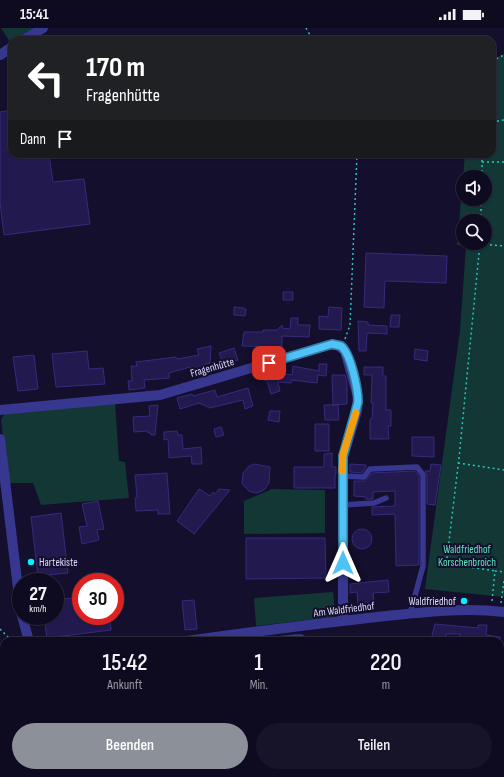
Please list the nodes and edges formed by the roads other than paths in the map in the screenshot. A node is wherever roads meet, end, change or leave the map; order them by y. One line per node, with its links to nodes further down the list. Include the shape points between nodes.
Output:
1 (42, 28): 2 (street)
2 (29, 36)
3 (0, 410): 6 (street, Fragenhütte, via 160,395 335,344 345,351 358,392 358,402 343,456)
4 (0, 439): 5 (street)
5 (2, 468): 7 (street)
6 (342, 472): 9 (street); 12 (lane, via 364,477 370,469 417,467 423,475 423,566)
7 (3, 491): 10 (street)
8 (386, 498): 9 (lane, via 374,503)
9 (342, 505): 13 (street)
10 (15, 573)
11 (498, 612): 12 (street, Am Waldfriedhof, via 452,610)
12 (410, 614): 13 (street, Am Waldfriedhof)
13 (343, 621): 16 (street, Am Waldfriedhof)
14 (24, 625): 15 (street)
15 (29, 637)
16 (218, 637)

